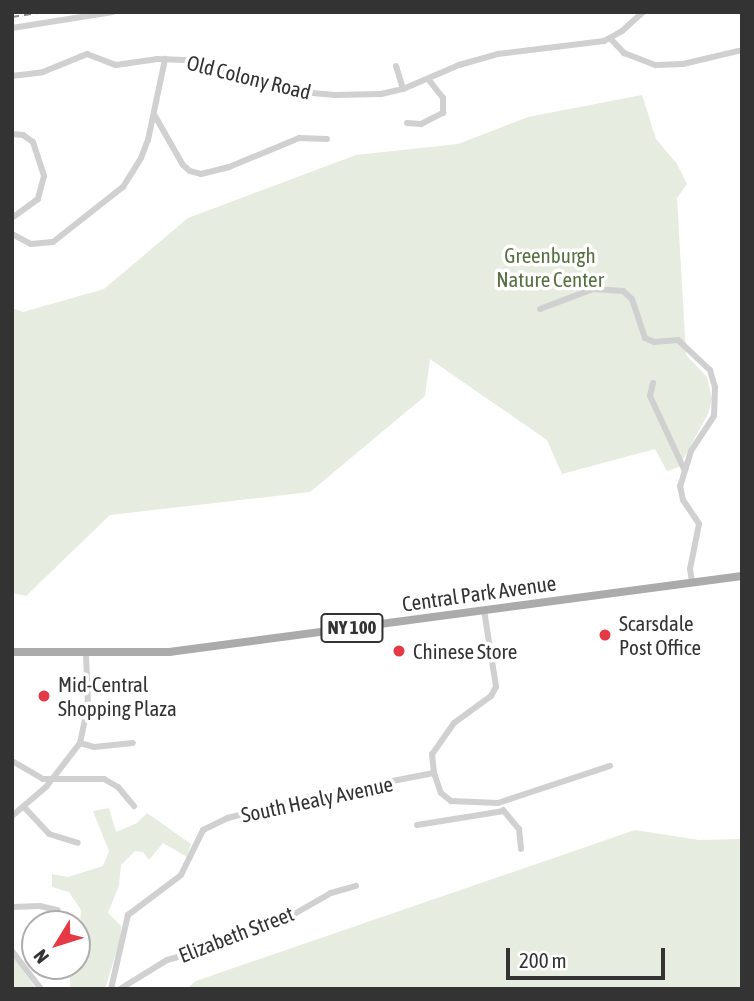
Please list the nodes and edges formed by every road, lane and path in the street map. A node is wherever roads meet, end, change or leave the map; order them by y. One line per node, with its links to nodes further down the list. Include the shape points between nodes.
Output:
1 (113, 12): 3 (street)
2 (643, 12): 4 (street)
3 (12, 28)
4 (610, 38): 5 (street, via 624,53 656,65 683,64); 9 (street, Old Colony Road, via 498,54)
5 (737, 51)
6 (165, 59): 8 (street, Old Colony Road, via 116,65 83,54 43,72); 10 (street, Old Colony Road, via 184,60 301,92 369,95); 11 (street)
7 (396, 66): 10 (street)
8 (12, 76)
9 (429, 80): 10 (street, Old Colony Road); 12 (street, via 443,99 443,113 421,124)
10 (403, 89)
11 (155, 116): 14 (street, via 183,165 197,174 218,171 299,138); 16 (street, via 141,158 108,201 53,242 31,244)
12 (407, 123)
13 (12, 134): 15 (street, via 33,142 44,176 38,199)
14 (327, 139)
15 (12, 218)
16 (12, 234)
17 (540, 309): 19 (street, via 593,289 623,291 632,299 645,338 678,340 710,370 715,387 713,416)
18 (653, 383): 19 (street, via 653,403)
19 (684, 469): 21 (street, via 683,500 699,524 690,569)
20 (742, 576): 21 (main road, Central Park Avenue / NY 100)
21 (692, 582): 22 (main road, Central Park Avenue / NY 100)
22 (484, 610): 24 (main road, Central Park Avenue / NY 100, via 184,650); 29 (street, via 495,691 451,726 432,754)
23 (12, 652): 24 (main road, Central Park Avenue / NY 100)
24 (86, 654): 25 (street, via 88,706)
25 (80, 743): 26 (street, via 94,747); 30 (street)
26 (133, 743)
27 (12, 761): 30 (street, via 40,778)
28 (610, 766): 31 (street)
29 (434, 773): 31 (street, via 439,791 448,800); 44 (street, South Healy Avenue, via 305,798 232,817 203,830 181,875 126,918)
30 (53, 780): 32 (street, via 104,779); 33 (street)
31 (498, 803): 34 (street)
32 (134, 806)
33 (24, 807): 35 (street); 37 (street, via 50,834)
34 (504, 811): 36 (street); 38 (street, via 519,829)
35 (12, 816)
36 (417, 825)
37 (78, 843)
38 (521, 849)
39 (356, 886): 45 (street, Elizabeth Street, via 211,948 167,960)
40 (12, 907): 41 (street)
41 (58, 910)
42 (12, 951): 43 (street)
43 (41, 989)
44 (111, 989)
45 (120, 989)

